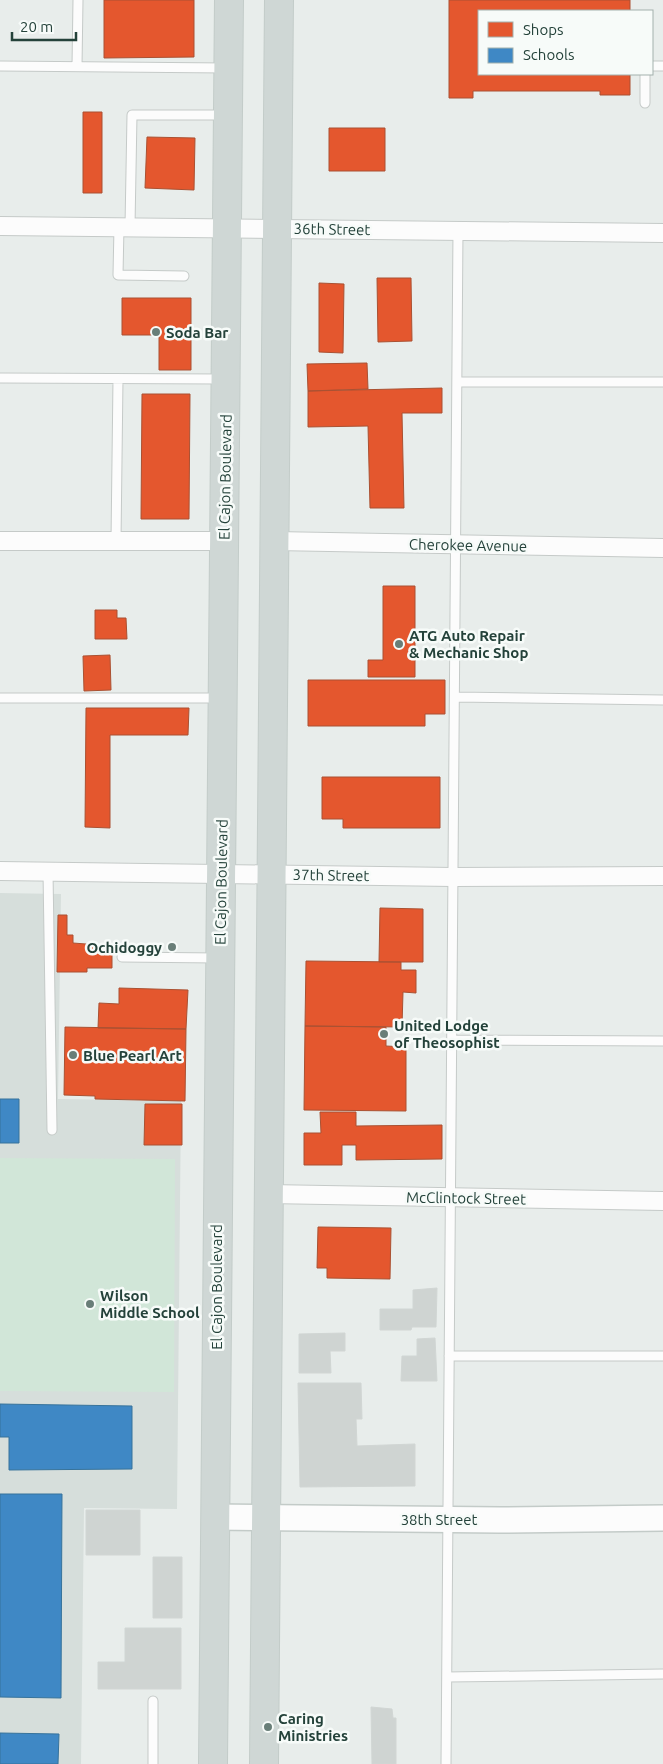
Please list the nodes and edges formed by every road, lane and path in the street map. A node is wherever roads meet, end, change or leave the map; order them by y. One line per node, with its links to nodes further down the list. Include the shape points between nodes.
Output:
1 (78, 0): 5 (lane)
2 (229, 0): 6 (main road, El Cajon Boulevard)
3 (278, 0): 13 (main road)
4 (0, 66): 5 (lane)
5 (77, 66): 6 (lane)
6 (229, 68): 9 (main road, El Cajon Boulevard)
7 (645, 75): 8 (lane)
8 (645, 103)
9 (229, 115): 11 (lane, via 132,115); 12 (main road, El Cajon Boulevard)
10 (0, 226): 11 (street, 36th Street)
11 (124, 227): 12 (street, 36th Street); 16 (lane, via 118,275)
12 (228, 227): 13 (street, 36th Street); 19 (main road, El Cajon Boulevard)
13 (276, 228): 14 (street, 36th Street); 25 (main road)
14 (458, 231): 15 (street, 36th Street); 20 (lane)
15 (663, 233)
16 (184, 276)
17 (0, 378): 18 (lane)
18 (118, 379): 19 (lane); 23 (lane)
19 (227, 379): 24 (main road, El Cajon Boulevard)
20 (457, 382): 21 (lane); 26 (lane)
21 (663, 382)
22 (0, 541): 23 (street)
23 (116, 541): 24 (street)
24 (224, 542): 30 (main road, El Cajon Boulevard)
25 (274, 542): 26 (street, Cherokee Avenue); 35 (main road)
26 (456, 545): 27 (street, Cherokee Avenue); 28 (lane)
27 (663, 548)
28 (455, 697): 31 (lane); 37 (lane)
29 (0, 698): 30 (lane)
30 (223, 698): 34 (main road, El Cajon Boulevard)
31 (663, 700)
32 (0, 871): 33 (street, 37th Street)
33 (48, 872): 34 (street, 37th Street); 42 (lane)
34 (221, 873): 35 (street, 37th Street); 39 (main road, El Cajon Boulevard)
35 (271, 874): 37 (street, 37th Street); 43 (main road)
36 (663, 876): 37 (street, 37th Street)
37 (453, 877): 40 (lane)
38 (122, 957): 39 (lane)
39 (220, 958): 48 (main road, El Cajon Boulevard)
40 (452, 1040): 41 (lane); 44 (lane)
41 (663, 1041)
42 (52, 1130)
43 (268, 1194): 44 (street, McClintock Street); 49 (main road)
44 (451, 1197): 45 (street, McClintock Street); 46 (lane)
45 (663, 1201)
46 (450, 1356): 47 (lane); 51 (lane)
47 (663, 1356)
48 (214, 1517): 49 (street, 38th Street); 56 (main road, El Cajon Boulevard)
49 (266, 1518): 51 (street, 38th Street); 57 (main road)
50 (663, 1518): 51 (street, 38th Street)
51 (448, 1519): 53 (lane)
52 (663, 1674): 53 (lane)
53 (447, 1677): 58 (lane)
54 (153, 1701): 55 (lane)
55 (153, 1764)
56 (212, 1764)
57 (264, 1764)
58 (446, 1764)

